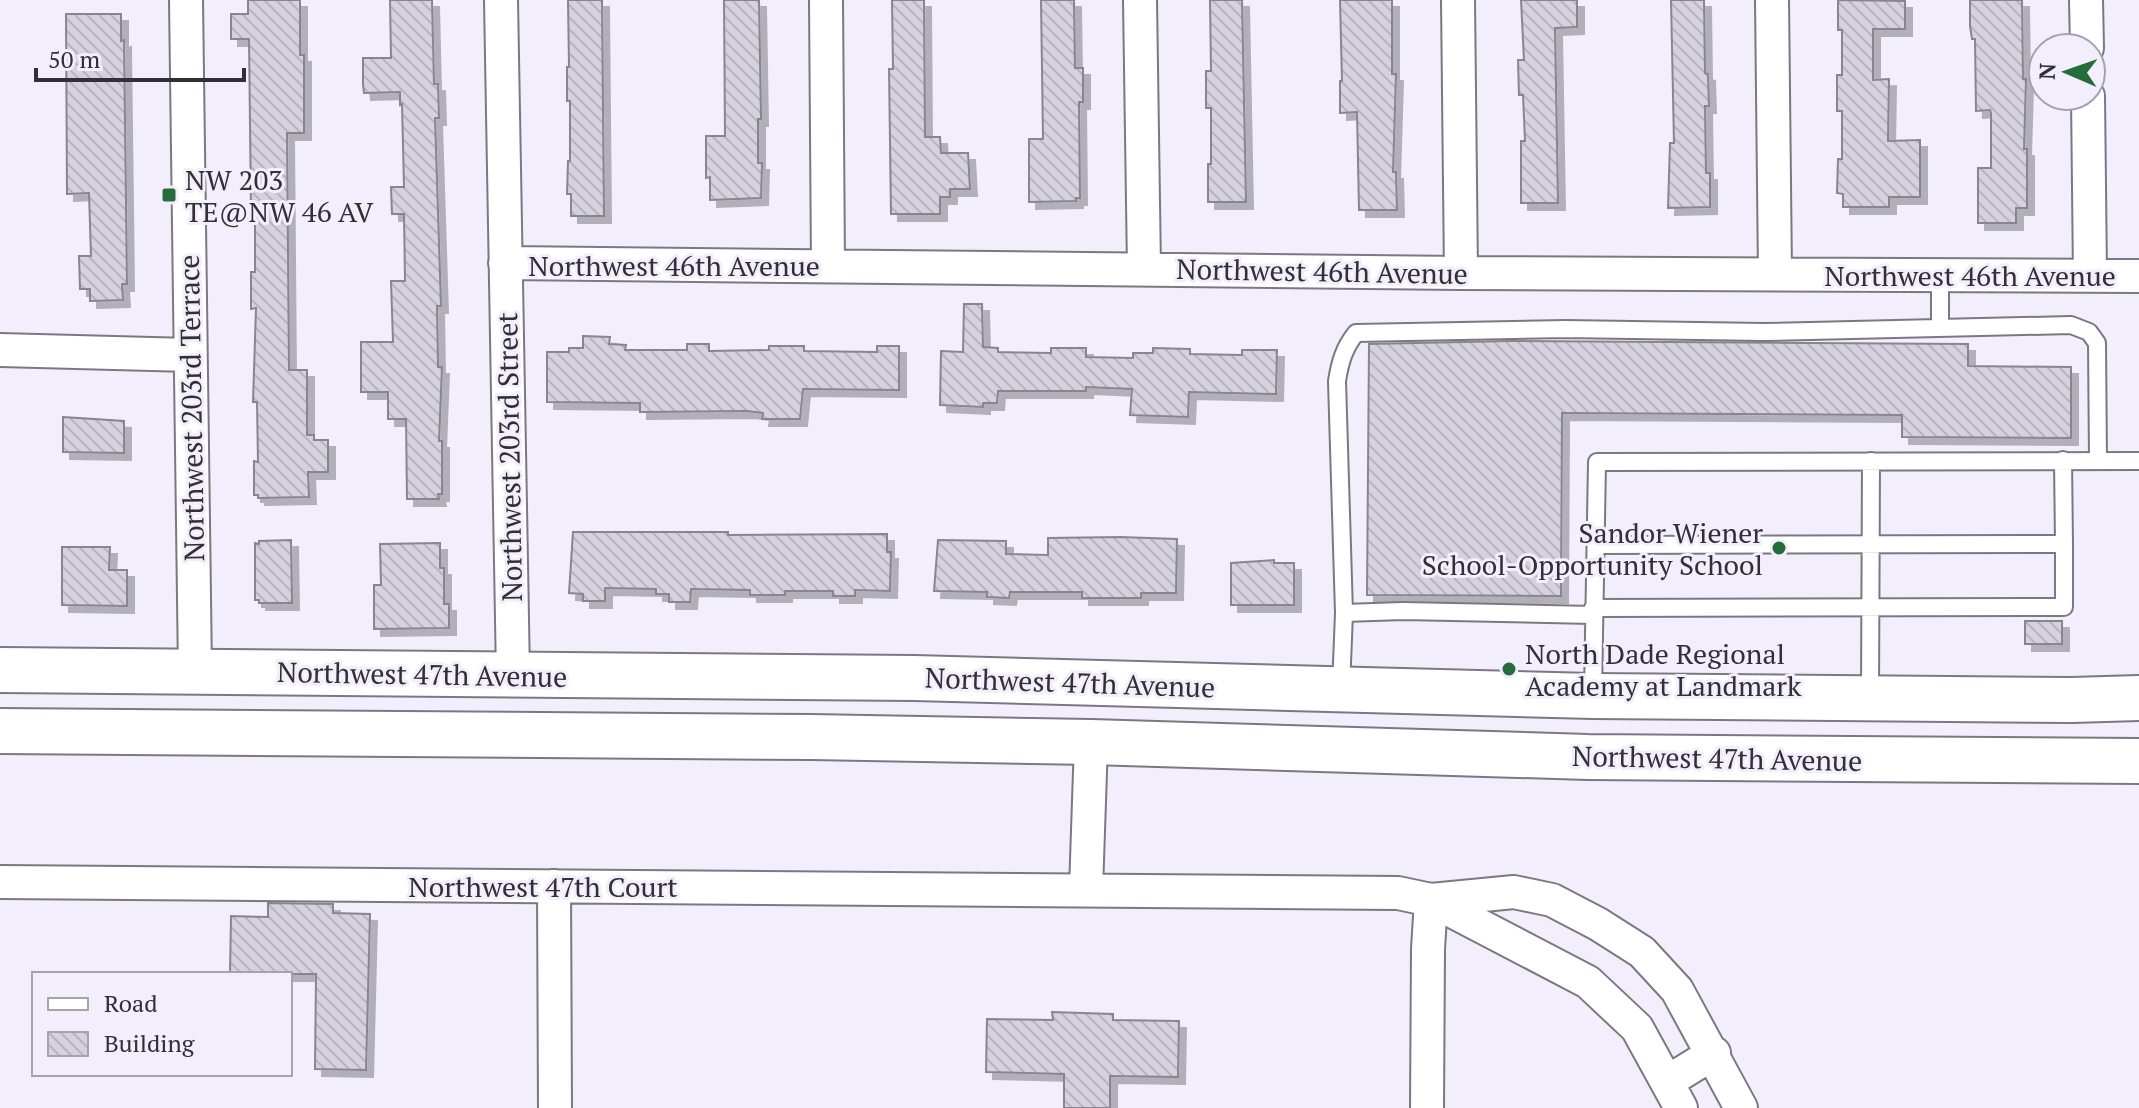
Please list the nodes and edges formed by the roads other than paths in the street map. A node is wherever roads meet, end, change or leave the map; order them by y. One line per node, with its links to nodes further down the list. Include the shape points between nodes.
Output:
1 (186, 0): 20 (street, Northwest 203rd Terrace)
2 (501, 0): 10 (street, Northwest 203rd Street)
3 (826, 0): 11 (street)
4 (1140, 0): 12 (street)
5 (1458, 0): 13 (street)
6 (1772, 0): 14 (street)
7 (2086, 0): 8 (street)
8 (2087, 32)
9 (2088, 112): 16 (street)
10 (505, 263): 11 (street, Northwest 46th Avenue); 33 (street, Northwest 203rd Street)
11 (828, 266): 12 (street, Northwest 46th Avenue)
12 (1144, 268): 13 (street, Northwest 46th Avenue)
13 (1461, 273): 14 (street, Northwest 46th Avenue)
14 (1775, 274): 15 (street, Northwest 46th Avenue)
15 (1940, 275): 16 (street, Northwest 46th Avenue); 18 (lane)
16 (2090, 276): 17 (street, Northwest 46th Avenue)
17 (2139, 276)
18 (1940, 328): 22 (lane, via 2071,325 2089,332 2097,343); 30 (lane, via 1356,333 1342,354 1337,381)
19 (0, 350): 20 (street)
20 (190, 355): 32 (street, Northwest 203rd Terrace)
21 (2063, 460): 22 (lane); 23 (lane); 26 (lane)
22 (2098, 460): 24 (lane)
23 (1871, 461): 25 (lane); 27 (lane, via 1597,462)
24 (2139, 461)
25 (1871, 544): 26 (lane); 27 (lane); 28 (lane)
26 (2064, 544): 28 (lane, via 2064,607)
27 (1597, 545): 29 (lane)
28 (1872, 609): 29 (lane); 36 (lane)
29 (1593, 611): 30 (lane); 35 (lane)
30 (1344, 613): 34 (lane)
31 (0, 670): 32 (main road, Northwest 47th Avenue)
32 (195, 672): 33 (main road, Northwest 47th Avenue); 39 (main road, via 169,702)
33 (513, 675): 34 (main road, Northwest 47th Avenue, via 961,679); 40 (main road, via 528,707)
34 (1341, 690): 35 (main road, Northwest 47th Avenue); 42 (main road, via 1311,721)
35 (1593, 696): 36 (main road, Northwest 47th Avenue)
36 (1870, 698): 37 (main road, Northwest 47th Avenue)
37 (2139, 698)
38 (0, 731): 39 (main road, Northwest 47th Avenue)
39 (103, 732): 40 (main road, Northwest 47th Avenue)
40 (561, 736): 41 (main road, Northwest 47th Avenue)
41 (1091, 742): 42 (main road, Northwest 47th Avenue); 46 (street)
42 (1257, 747): 43 (main road, Northwest 47th Avenue, via 1588,757)
43 (2139, 761)
44 (0, 882): 45 (street, Northwest 47th Court)
45 (554, 886): 46 (street, Northwest 47th Court); 50 (street)
46 (1086, 890): 47 (street, Northwest 47th Court, via 1398,893)
47 (1431, 900): 48 (street, via 1514,892 1552,900 1598,924 1642,952 1677,990); 49 (street, via 1588,982 1637,1028); 51 (street)
48 (1714, 1053): 49 (street); 52 (street)
49 (1674, 1095)
50 (555, 1108)
51 (1427, 1108)
52 (1741, 1108)

